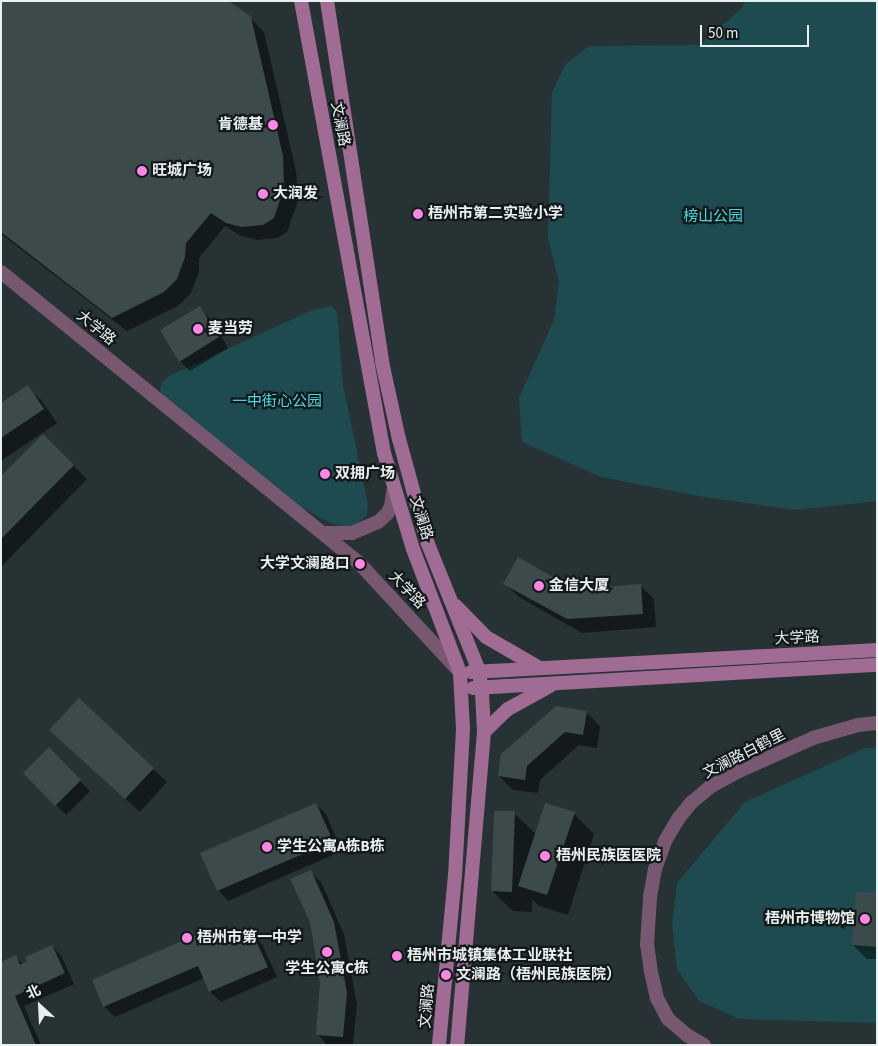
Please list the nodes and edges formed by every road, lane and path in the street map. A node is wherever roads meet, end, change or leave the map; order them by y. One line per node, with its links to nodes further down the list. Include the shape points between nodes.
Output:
1 (301, 1): 4 (main road, 文澜路, via 384,452)
2 (327, 1): 6 (main road, 文澜路, via 382,362 399,440 428,544)
3 (1, 272): 5 (street, 大学路)
4 (394, 487): 5 (street, via 391,506 378,522 352,533); 11 (main road, 文澜路, via 413,549)
5 (323, 533): 11 (street, 大学路, via 360,564)
6 (450, 600): 9 (main road, via 486,637); 10 (main road, 文澜路)
7 (877, 650): 9 (main road, 大学路)
8 (877, 665): 12 (main road, 大学路)
9 (541, 668): 10 (main road, 大学路)
10 (478, 671): 11 (main road, 大学路); 13 (main road, 文澜路)
11 (460, 673): 14 (main road, 文澜路)
12 (556, 683): 13 (main road, 大学路); 16 (main road, via 508,708)
13 (481, 687): 14 (main road, 大学路); 16 (main road, 文澜路)
14 (462, 688): 17 (main road, 文澜路, via 463,729 455,875)
15 (877, 723): 19 (street, 文澜路白鹤里, via 858,724 813,738 710,787 691,802 665,841 650,897 648,945 651,972 657,998 668,1019)
16 (484, 732): 18 (main road, 文澜路)
17 (439, 1045)
18 (457, 1045)
19 (704, 1045)

